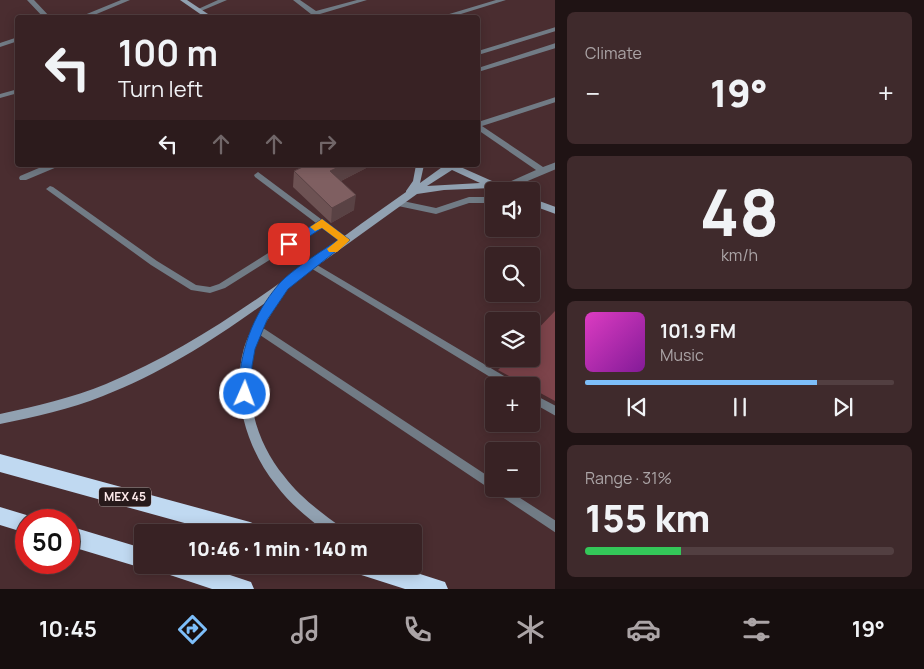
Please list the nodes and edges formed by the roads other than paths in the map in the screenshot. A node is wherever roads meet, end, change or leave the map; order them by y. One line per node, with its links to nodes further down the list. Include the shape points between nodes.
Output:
1 (30, 0): 9 (street)
2 (127, 0): 10 (street)
3 (183, 0): 8 (main road)
4 (224, 0): 8 (street)
5 (296, 0): 12 (street)
6 (364, 0): 12 (street)
7 (503, 0): 13 (street)
8 (199, 10): 11 (main road)
9 (45, 15)
10 (88, 15)
11 (206, 15)
12 (318, 15)
13 (450, 15)
14 (555, 29): 18 (street)
15 (15, 40): 16 (street)
16 (0, 45)
17 (555, 45): 19 (street)
18 (480, 52)
19 (480, 69)
20 (15, 92): 21 (street)
21 (0, 96)
22 (555, 99): 23 (street)
23 (480, 125)
24 (480, 127): 30 (street)
25 (555, 165): 30 (street)
26 (49, 167): 32 (street)
27 (420, 167): 37 (main road)
28 (449, 167): 37 (main road)
29 (452, 167): 33 (main road)
30 (541, 170): 34 (street)
31 (258, 175): 42 (lane)
32 (23, 178)
33 (486, 182)
34 (514, 182)
35 (485, 188): 37 (main road, via 444,187)
36 (50, 190): 42 (lane, via 154,263 194,288 203,290 222,286)
37 (410, 194): 39 (main road)
38 (485, 200): 39 (lane, via 470,200 436,211)
39 (398, 202): 43 (main road)
40 (540, 205): 41 (main road)
41 (555, 211)
42 (322, 222): 43 (lane)
43 (345, 240): 44 (main road)
44 (312, 265): 45 (main road); 47 (lane)
45 (284, 286): 46 (main road); 50 (main road, via 150,369 64,404)
46 (257, 328): 52 (lane); 57 (main road, via 246,366 245,394 249,419 272,471 291,494)
47 (498, 377)
48 (540, 403): 49 (lane)
49 (555, 412)
50 (0, 419)
51 (0, 463): 56 (highway, MEX 45)
52 (485, 480)
53 (509, 497): 58 (lane)
54 (0, 516): 55 (highway)
55 (15, 521)
56 (223, 524)
57 (327, 524)
58 (555, 528)
59 (80, 539): 60 (highway)
60 (134, 556)
61 (196, 574): 63 (highway)
62 (396, 574): 64 (highway)
63 (244, 589)
64 (438, 589)

